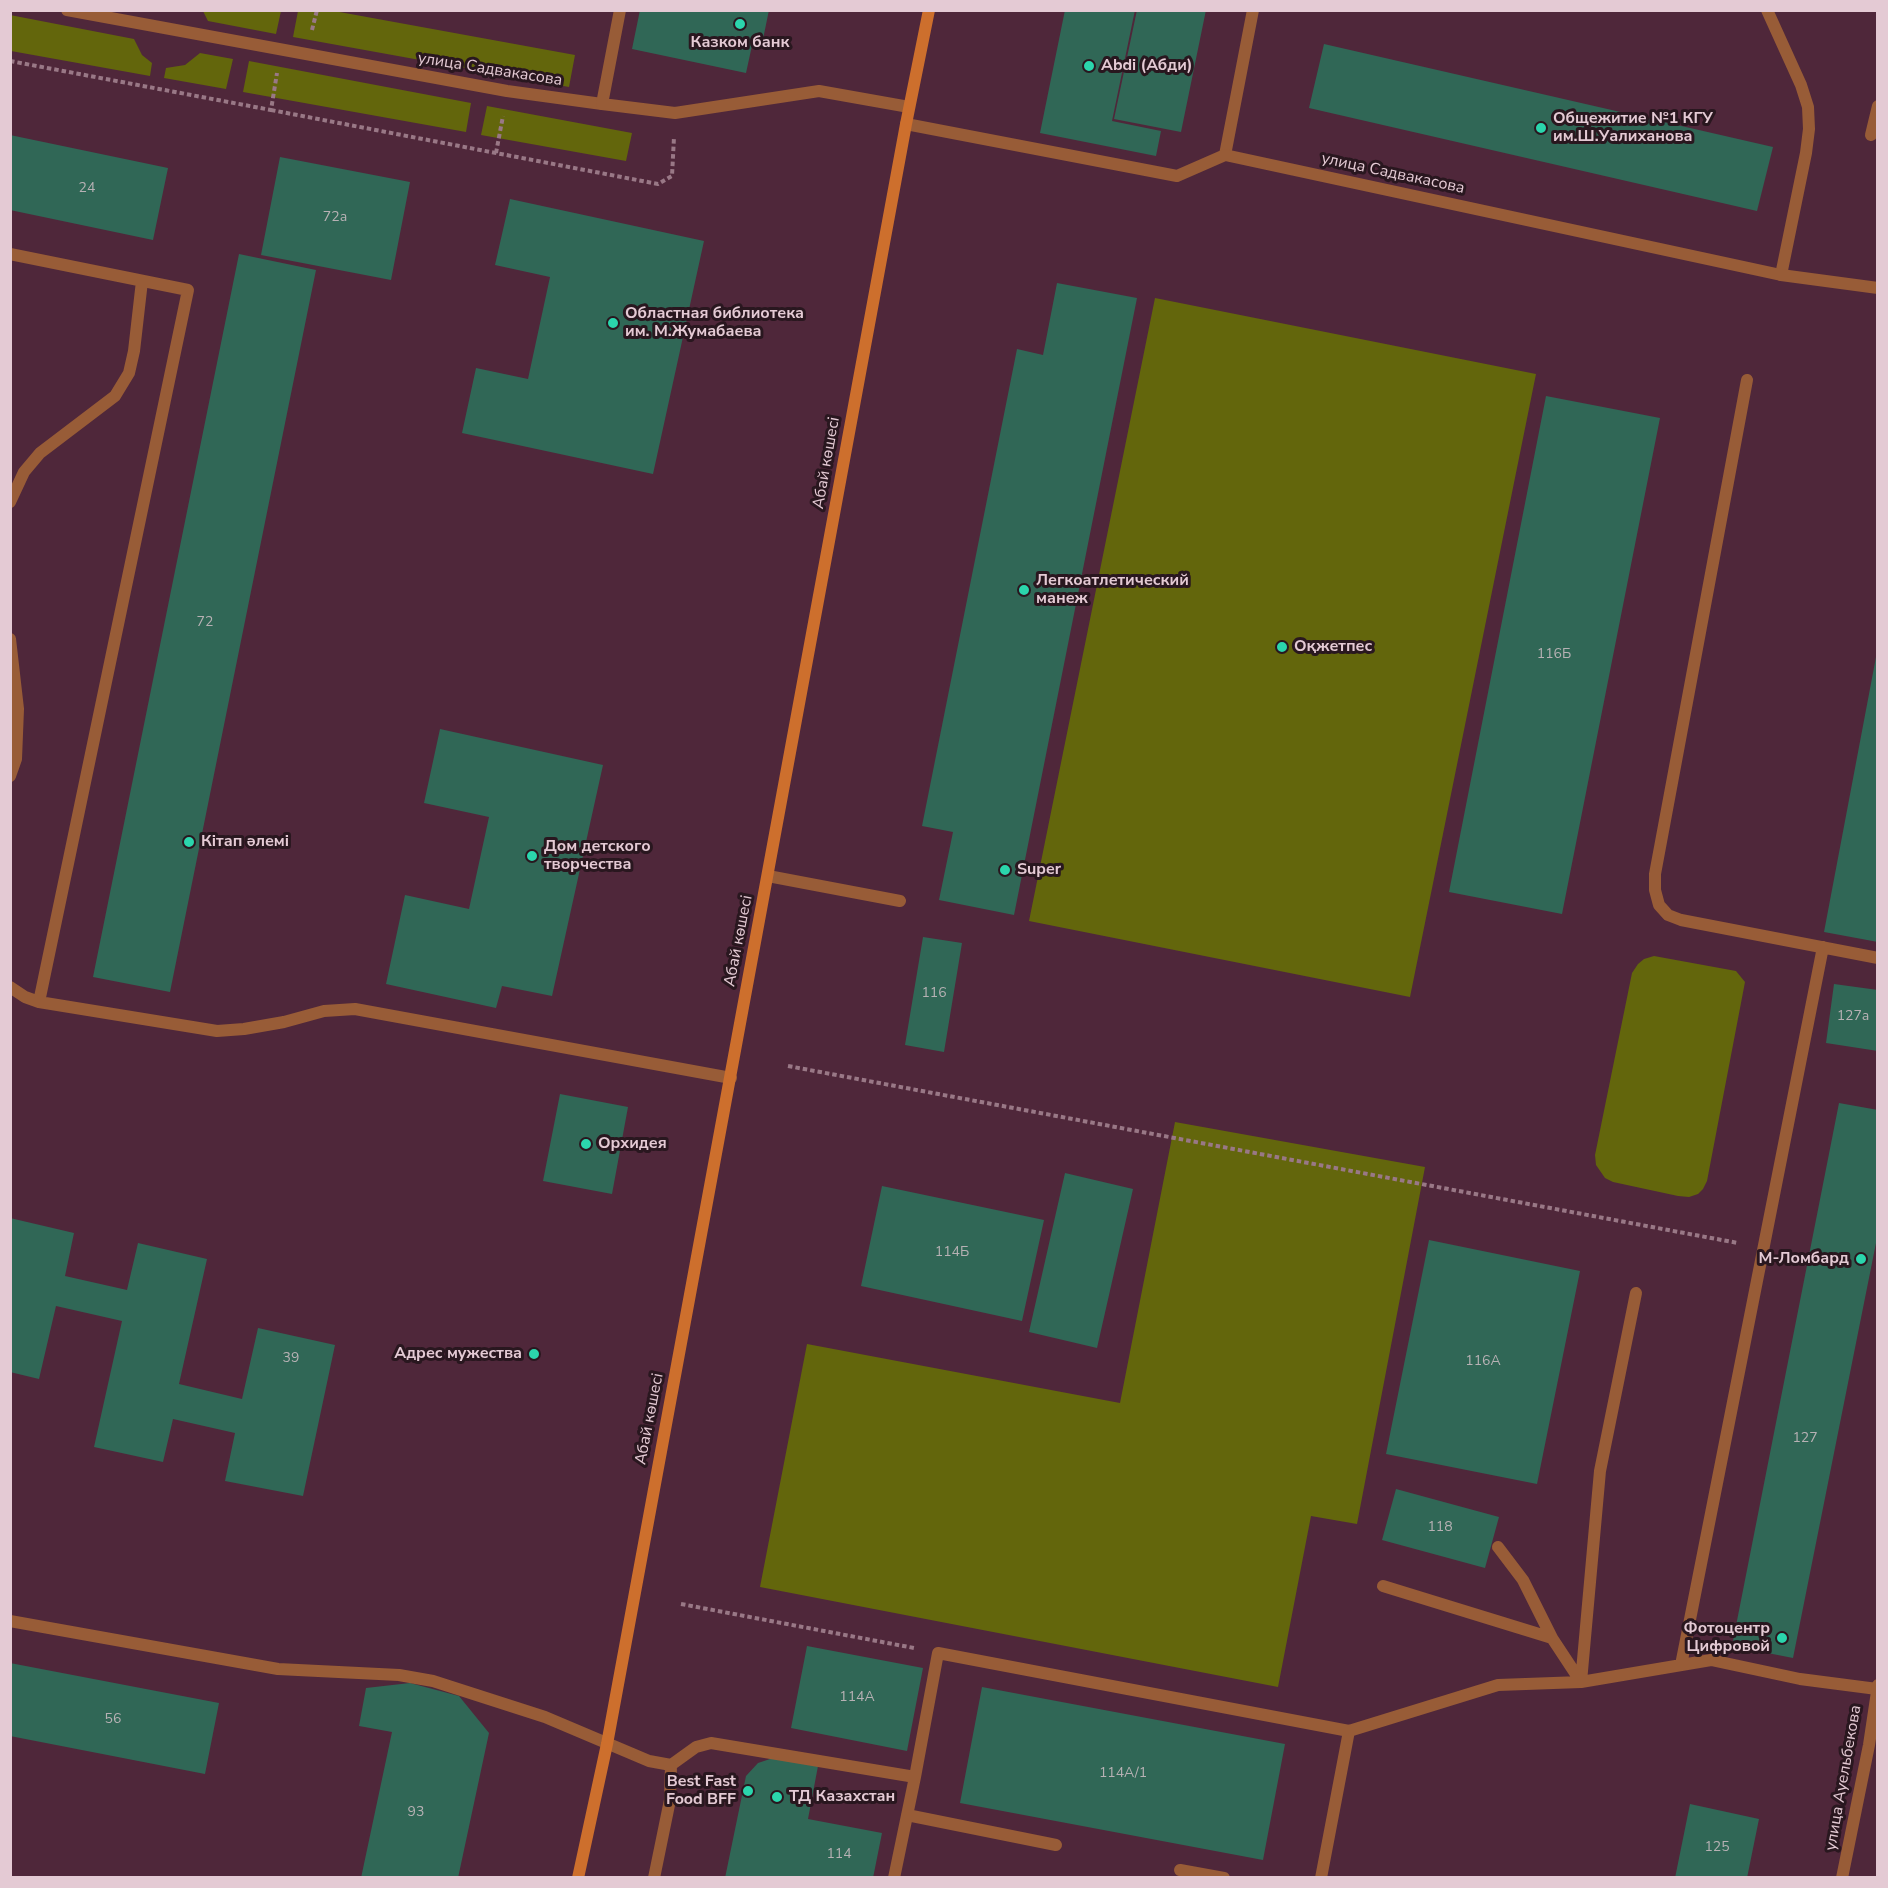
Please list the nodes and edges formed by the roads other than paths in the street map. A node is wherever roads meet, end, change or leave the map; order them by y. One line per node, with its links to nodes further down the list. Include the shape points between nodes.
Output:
1 (67, 10): 6 (street, улица Садвакасова, via 507,91)
2 (620, 10): 6 (street)
3 (929, 10): 8 (main road, Абай көшесі)
4 (1253, 10): 11 (street)
5 (1767, 10): 13 (street, via 1808,107 1806,153)
6 (602, 104): 8 (street, улица Садвакасова, via 675,113 819,91)
7 (1878, 106): 10 (street)
8 (909, 107): 9 (main road, Абай көшесі)
9 (906, 124): 11 (street, via 1177,176); 20 (main road, Абай көшесі)
10 (1871, 135)
11 (1225, 155): 13 (street, улица Садвакасова)
12 (10, 254): 14 (street)
13 (1781, 275): 15 (street, улица Садвакасова)
14 (142, 280): 17 (street, via 129,373 115,396 40,453 24,472); 25 (street, via 188,290)
15 (1878, 288)
16 (1747, 380): 22 (street, via 1654,890 1668,915 1681,920)
17 (10, 502)
18 (10, 639): 19 (street, via 18,709 16,759)
19 (10, 776)
20 (768, 876): 21 (street); 26 (main road, Абай көшесі)
21 (900, 901)
22 (1823, 947): 23 (street); 32 (street)
23 (1878, 958)
24 (10, 987): 25 (street)
25 (39, 1002): 26 (street, via 217,1030 244,1029 324,1011 355,1009)
26 (730, 1078): 36 (main road, Абай көшесі)
27 (1636, 1293): 33 (street, via 1600,1471)
28 (1498, 1546): 31 (street, via 1523,1580)
29 (1383, 1586): 31 (street)
30 (10, 1620): 36 (street, via 278,1669 399,1675 434,1681 545,1717)
31 (1552, 1638): 33 (street)
32 (1681, 1665): 33 (street); 34 (street, via 1711,1659 1800,1679)
33 (1581, 1682): 35 (street, via 1498,1685)
34 (1877, 1687): 37 (street, улица Ауельбекова)
35 (1349, 1731): 39 (street, via 938,1653); 47 (street)
36 (607, 1744): 38 (street, via 649,1761); 43 (main road, Абай көшесі)
37 (1873, 1746): 48 (street, улица Ауельбекова)
38 (671, 1765): 39 (street, via 696,1747 711,1743); 44 (street, via 670,1800)
39 (915, 1776): 40 (street)
40 (907, 1815): 41 (street); 45 (street)
41 (1056, 1845)
42 (1180, 1870): 46 (street)
43 (578, 1878)
44 (654, 1878)
45 (894, 1878)
46 (1224, 1878)
47 (1321, 1878)
48 (1842, 1878)

